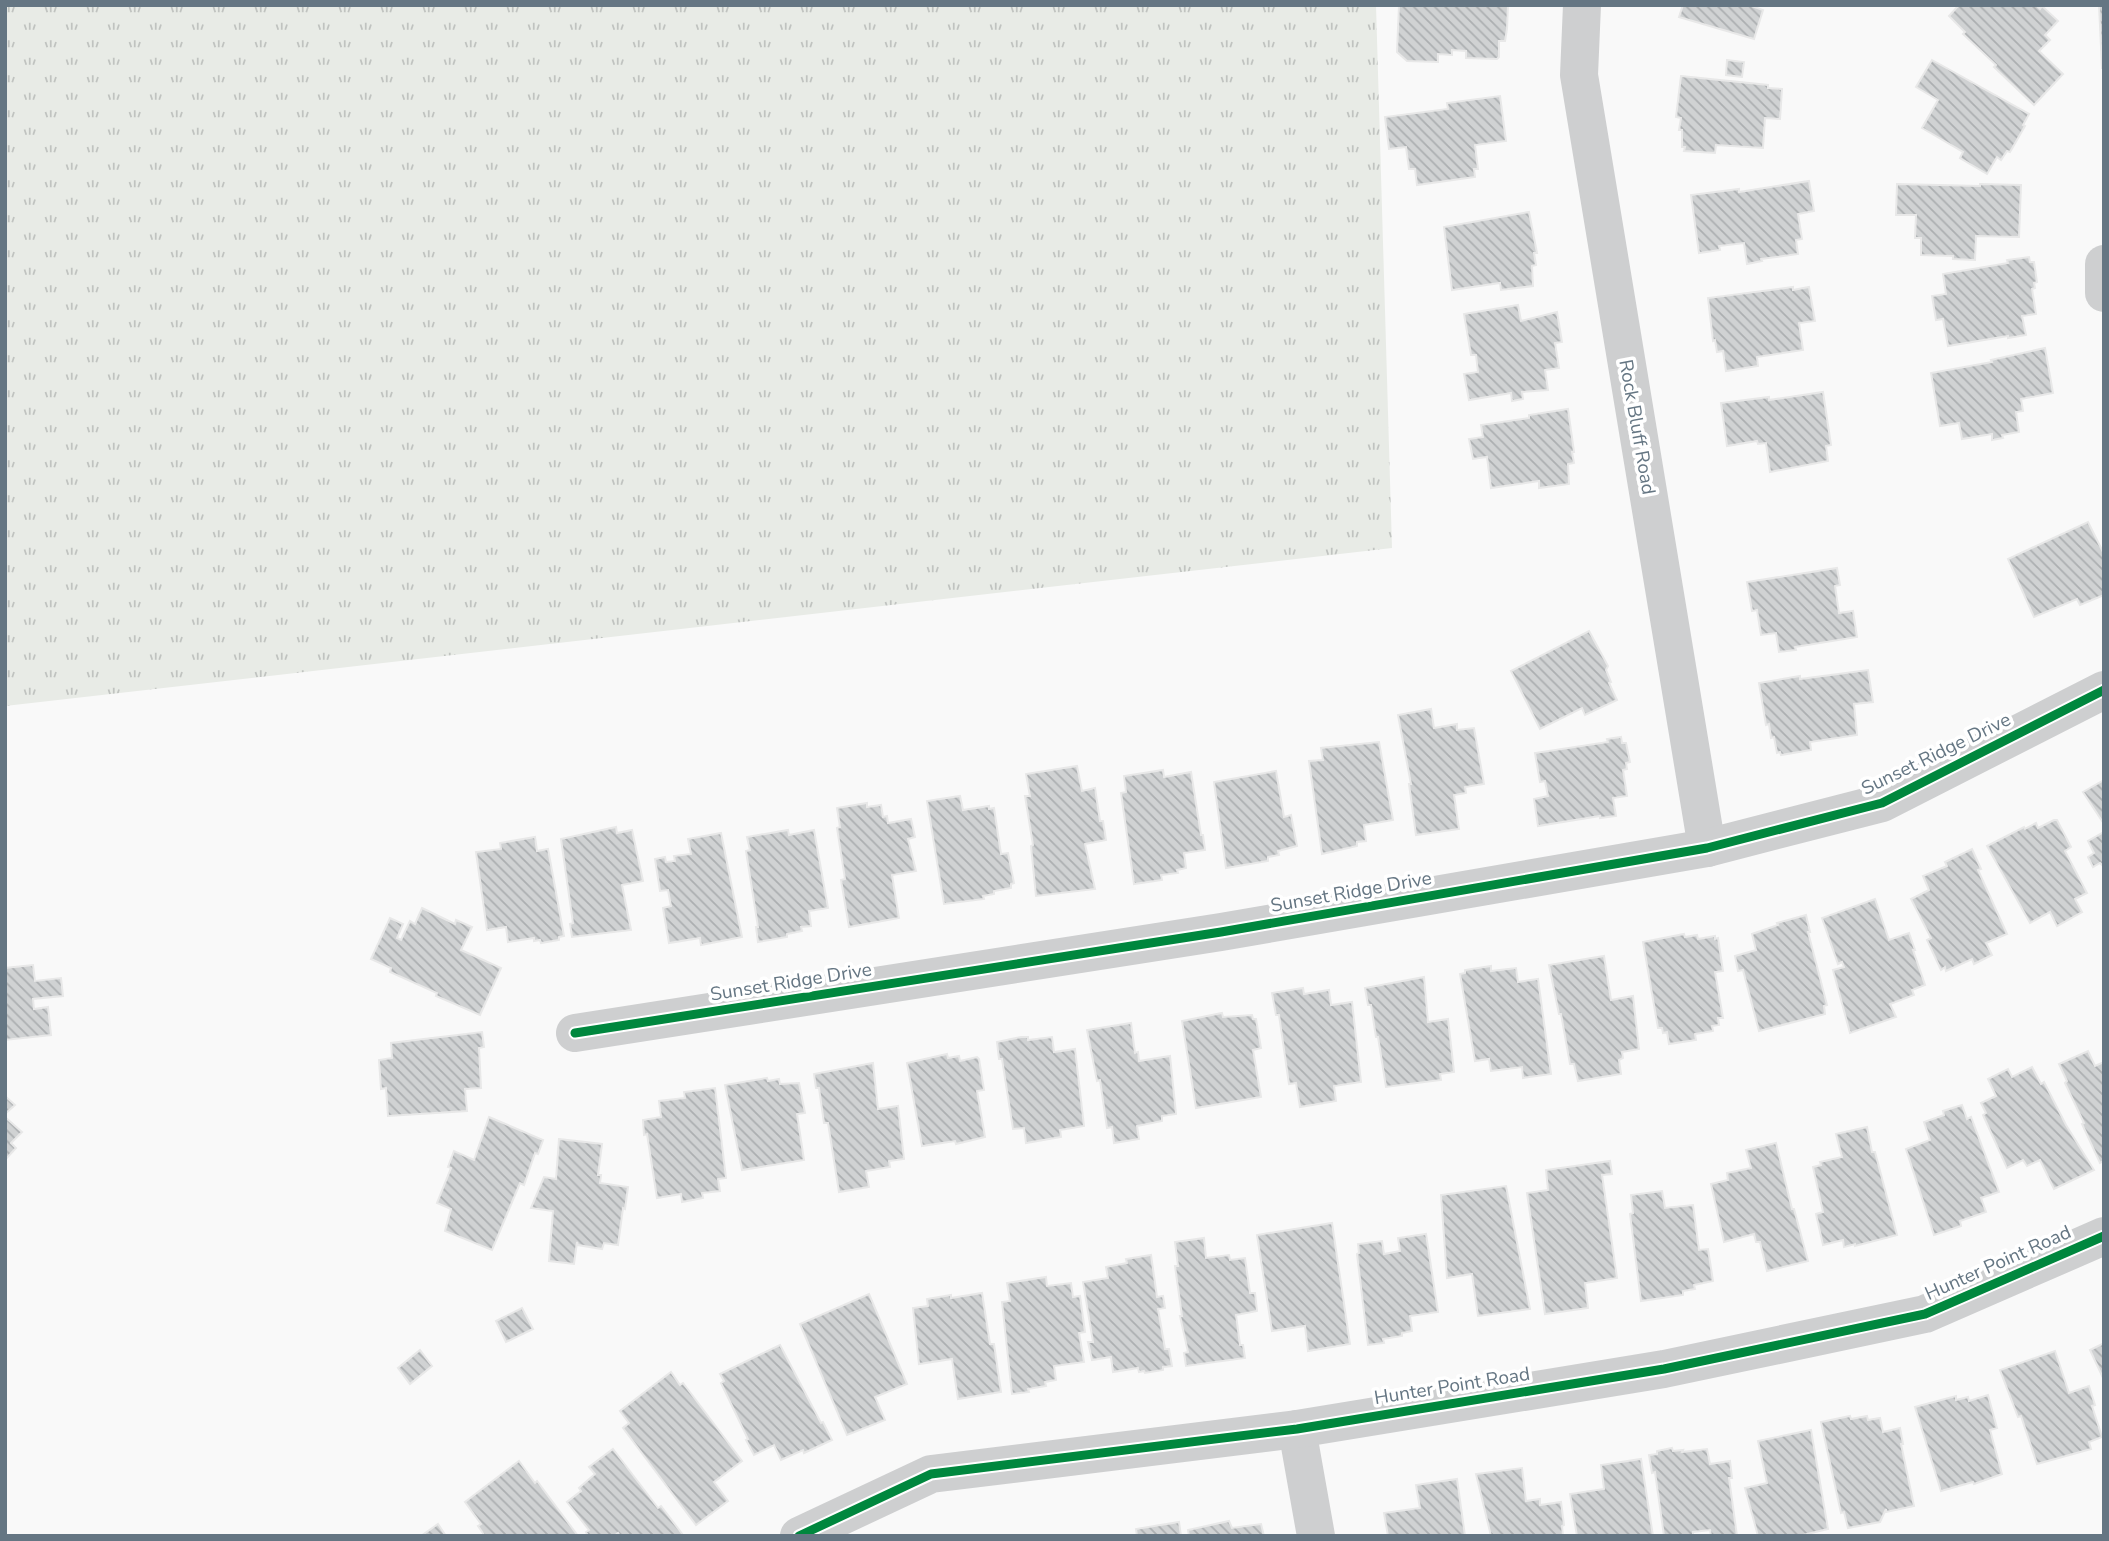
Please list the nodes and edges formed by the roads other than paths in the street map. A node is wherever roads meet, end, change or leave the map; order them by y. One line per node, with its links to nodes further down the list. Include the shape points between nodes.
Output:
1 (1582, 5): 5 (street, Rock Bluff Road, via 1579,75)
2 (2104, 264): 3 (street)
3 (2104, 293)
4 (2104, 690): 5 (street, Sunset Ridge Drive, via 1882,803)
5 (1707, 848): 6 (street, Sunset Ridge Drive, via 1208,934)
6 (575, 1033)
7 (2104, 1236): 8 (street, Hunter Point Road, via 1925,1314 1664,1369)
8 (1297, 1429): 9 (street, Hunter Point Road, via 931,1474); 10 (street)
9 (799, 1536)
10 (1316, 1536)

